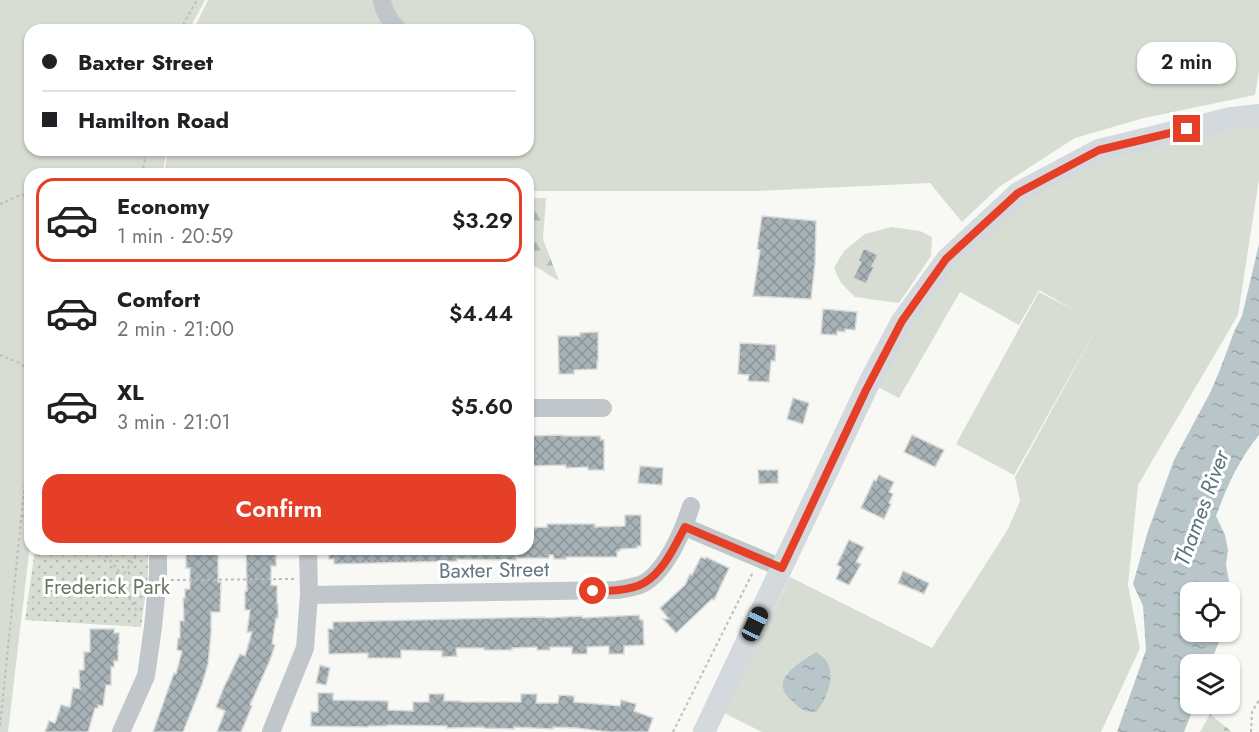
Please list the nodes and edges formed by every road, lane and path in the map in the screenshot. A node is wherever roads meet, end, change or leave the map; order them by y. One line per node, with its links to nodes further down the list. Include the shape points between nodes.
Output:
1 (197, 0): 3 (path)
2 (382, 0): 4 (street)
3 (183, 24)
4 (393, 24)
5 (1259, 115): 22 (main road, via 1099,150 1018,193 946,259 902,321)
6 (24, 195): 7 (path)
7 (0, 204)
8 (0, 356): 9 (path)
9 (24, 367)
10 (534, 408): 11 (street)
11 (603, 408)
12 (24, 488): 14 (path)
13 (691, 506): 16 (street, Baxter Street)
14 (21, 516): 15 (path); 30 (path)
15 (24, 516)
16 (685, 527): 21 (street); 26 (street, Baxter Street, via 657,572 642,584 617,590)
17 (105, 555): 23 (path)
18 (137, 555): 23 (path)
19 (158, 555): 24 (street)
20 (308, 555): 26 (street)
21 (759, 558): 22 (street); 33 (path)
22 (782, 568): 34 (main road)
23 (123, 576): 25 (path)
24 (158, 580): 26 (path); 31 (street, via 146,676)
25 (119, 581): 27 (path); 28 (path)
26 (309, 586): 32 (street, via 305,648)
27 (94, 590)
28 (142, 618)
29 (1259, 700): 35 (path, via 1252,712)
30 (0, 726)
31 (121, 732)
32 (271, 732)
33 (673, 732)
34 (704, 732)
35 (1251, 732)

